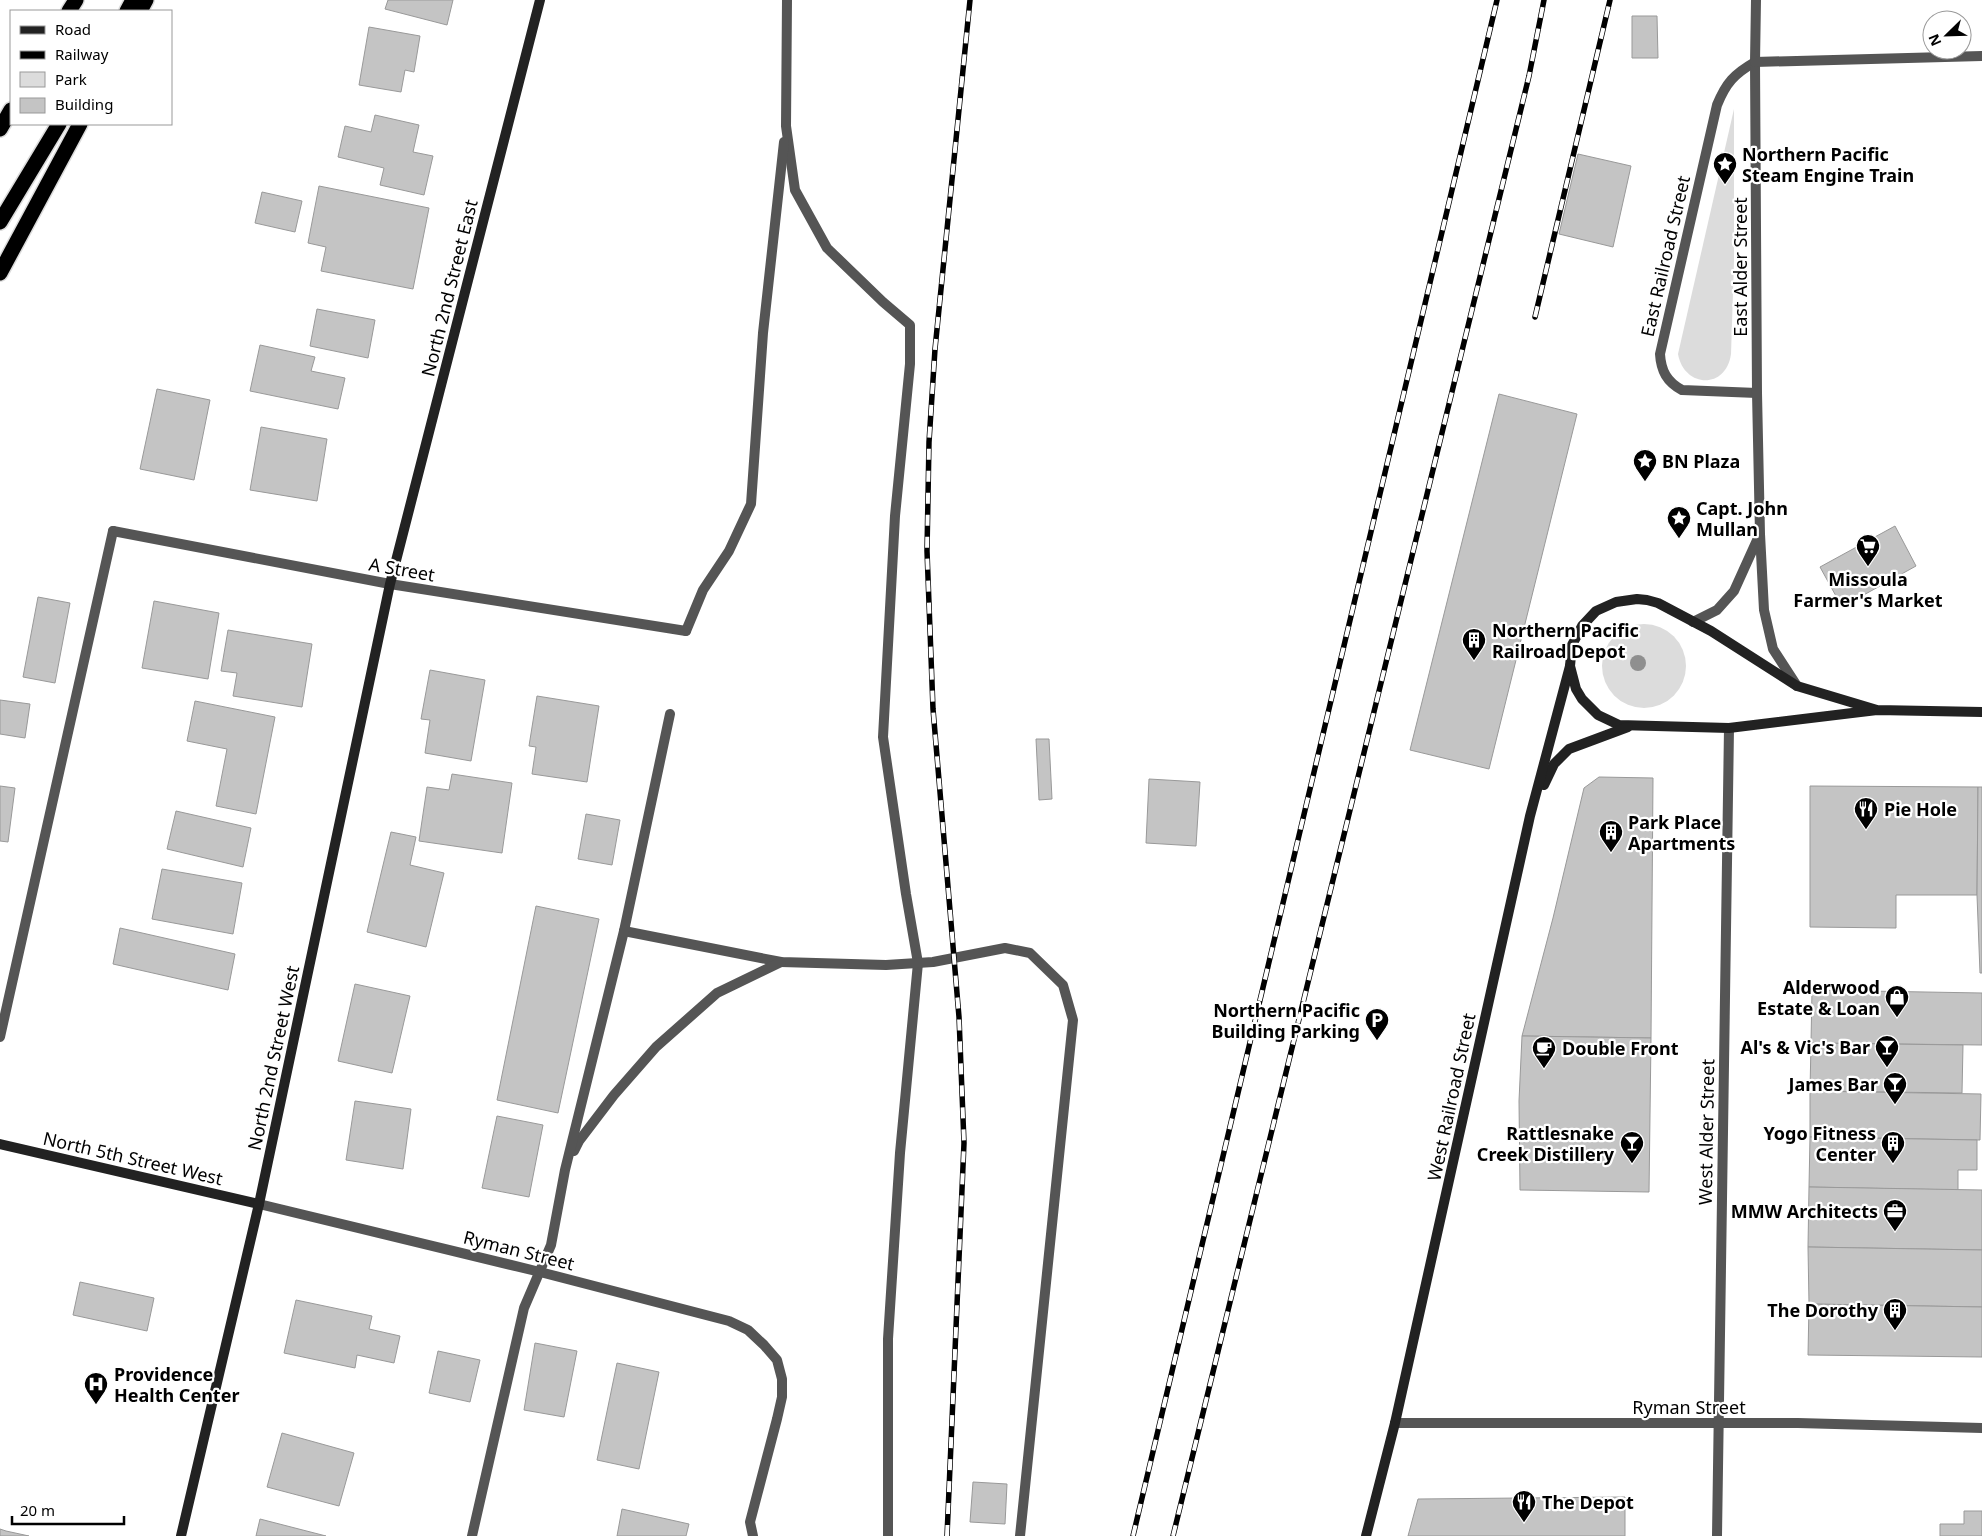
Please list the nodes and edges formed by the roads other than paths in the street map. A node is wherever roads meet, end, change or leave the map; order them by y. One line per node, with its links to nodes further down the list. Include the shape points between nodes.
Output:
1 (540, 0): 15 (street, North 2nd Street East)
2 (787, 0): 9 (street)
3 (1756, 0): 5 (street, East Alder Street)
4 (1982, 56): 5 (street)
5 (1755, 62): 13 (street, East Alder Street); 13 (street, East Railroad Street, via 1734,75 1717,105 1660,354 1662,372 1671,384 1682,390)
6 (10, 112): 10 (highway)
7 (58, 125): 11 (highway)
8 (79, 125): 12 (highway)
9 (786, 126): 15 (street, A Street, via 763,333 751,504 729,551 704,590 686,631); 27 (street, via 795,190 826,248 910,325 910,364 895,516 882,737)
10 (0, 129)
11 (0, 222)
12 (0, 273)
13 (1757, 393): 14 (street, East Alder Street)
14 (1760, 534): 16 (street, East Alder Street, via 1734,591 1717,610); 18 (street, East Alder Street, via 1764,610 1773,649)
15 (390, 584): 28 (street, A Street, via 113,531); 31 (street, North 2nd Street West)
16 (1692, 622): 17 (street, West Railroad Street, via 1647,600 1616,602 1596,611 1582,626 1572,645); 18 (street, West Railroad Street)
17 (1570, 666): 22 (street, via 1576,688 1589,708 1608,721); 24 (street, West Railroad Street)
18 (1798, 686): 19 (street, West Railroad Street)
19 (1877, 710): 20 (street); 23 (street)
20 (1982, 712)
21 (670, 714): 25 (street)
22 (1630, 726): 23 (street); 24 (street, via 1569,749 1554,764)
23 (1729, 728): 34 (street, West Alder Street)
24 (1530, 816): 33 (street, West Railroad Street)
25 (624, 931): 26 (street); 30 (street)
26 (781, 962): 27 (street); 30 (street, via 717,993 656,1047 579,1140)
27 (918, 963): 39 (street, via 900,1153 888,1339); 40 (street, via 1005,948 1030,953 1063,985 1073,1020)
28 (0, 1037)
29 (0, 1144): 31 (street, North 5th Street West)
30 (565, 1170): 32 (street, via 551,1245)
31 (259, 1204): 32 (street, Ryman Street); 36 (street, North 2nd Street West)
32 (540, 1272): 37 (street, via 524,1308); 38 (street, Ryman Street, via 729,1321 748,1330 777,1360 782,1397 750,1522)
33 (1395, 1423): 34 (street, Ryman Street); 41 (street, West Railroad Street)
34 (1718, 1423): 35 (street, Ryman Street); 42 (street, West Alder Street)
35 (1982, 1428)
36 (181, 1536)
37 (472, 1536)
38 (753, 1536)
39 (888, 1536)
40 (1020, 1536)
41 (1366, 1536)
42 (1717, 1536)

